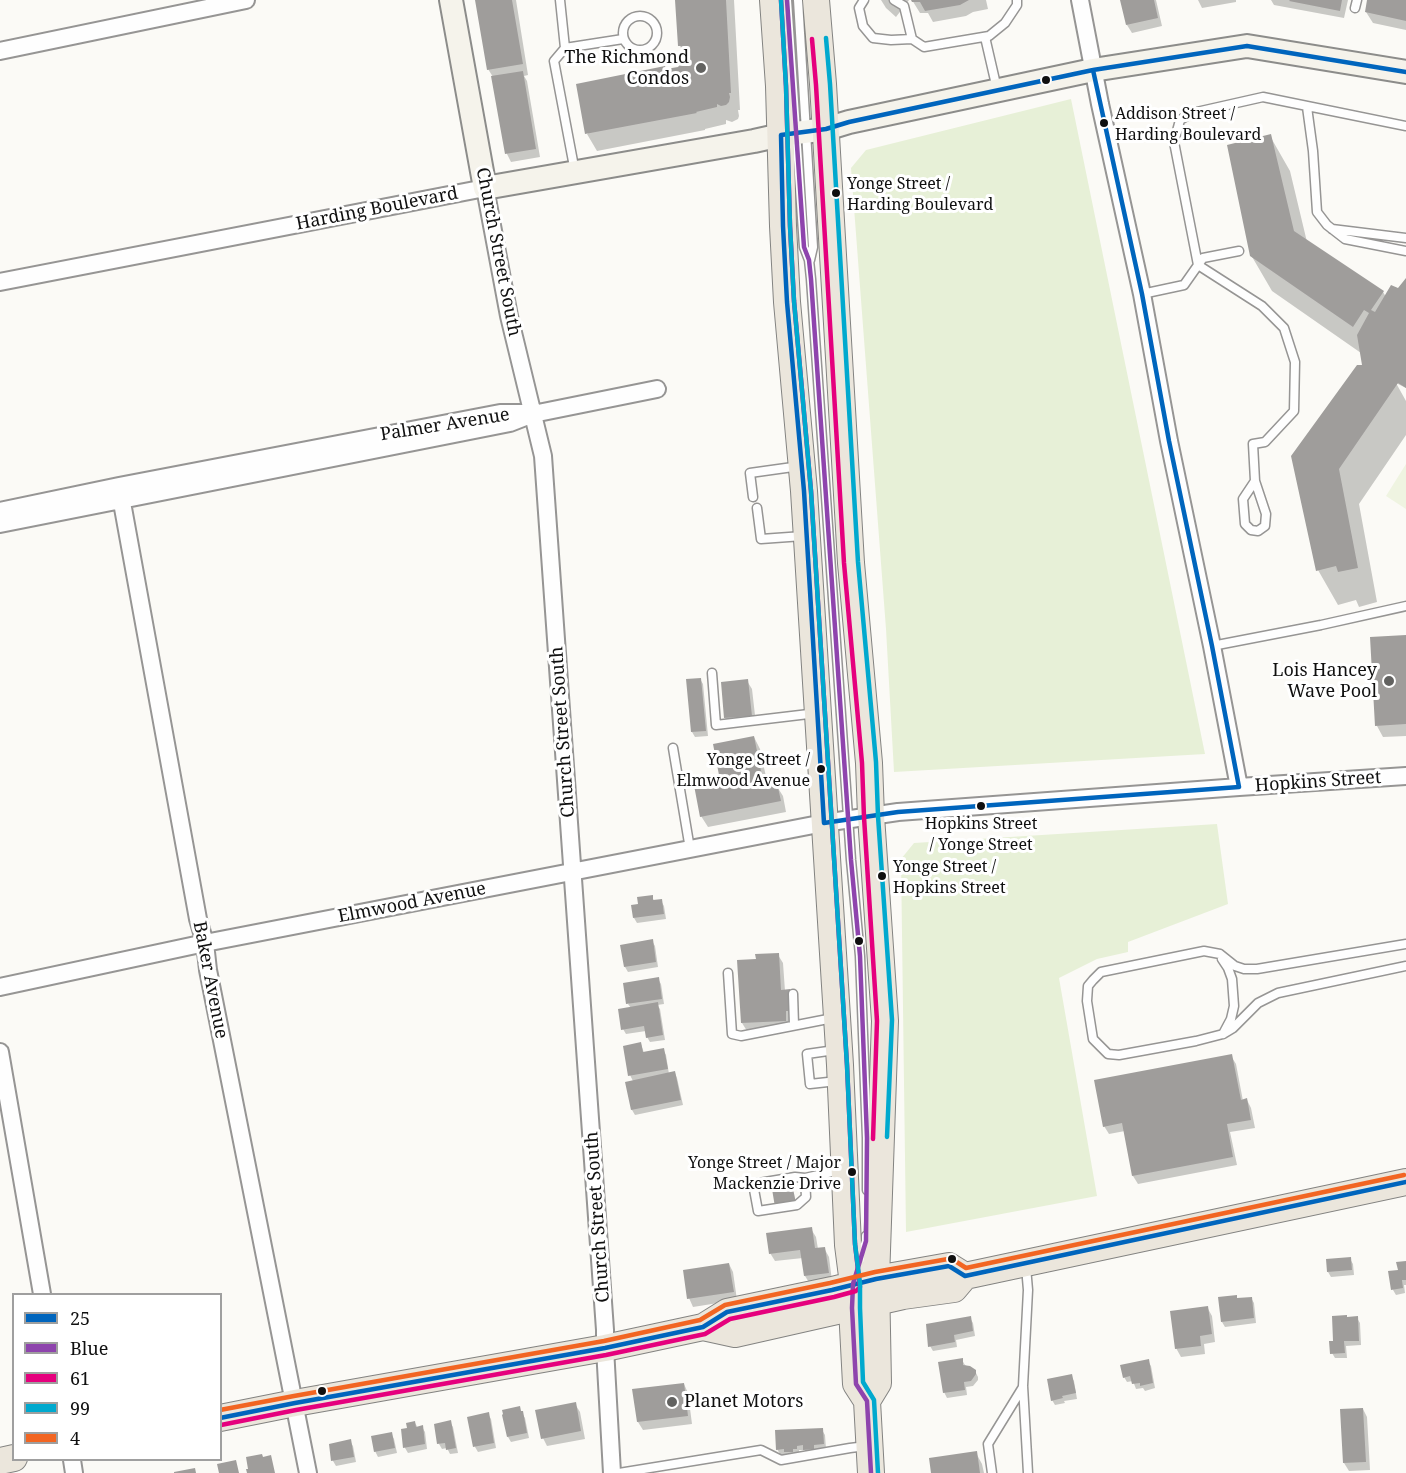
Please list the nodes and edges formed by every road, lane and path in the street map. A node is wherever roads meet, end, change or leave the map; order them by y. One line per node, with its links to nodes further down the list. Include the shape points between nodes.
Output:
1 (246, 0): 16 (street)
2 (451, 0): 24 (street, Church Street South)
3 (560, 0): 15 (lane)
4 (773, 0): 22 (main road, via 779,86)
5 (787, 0): 22 (lane)
6 (798, 0): 22 (lane)
7 (816, 0): 22 (main road)
8 (864, 0): 14 (lane, via 859,8 863,26 873,38)
9 (894, 0): 14 (lane, via 904,6)
10 (1017, 0): 12 (lane, via 1005,23)
11 (1080, 0): 17 (street)
12 (985, 37): 14 (lane, via 924,46); 19 (lane)
13 (623, 39): 13 (lane, via 631,48 642,51 652,46 657,30 651,20 635,17 623,28); 15 (lane)
14 (912, 39)
15 (565, 48): 23 (lane, via 554,61)
16 (0, 51)
17 (1093, 70): 18 (street, Harding Boulevard, via 1247,46); 19 (street, Harding Boulevard); 31 (street)
18 (1406, 72)
19 (998, 90): 22 (street, Harding Boulevard)
20 (1307, 107): 21 (lane); 25 (lane, via 1317,212); 29 (lane, via 1263,97 1192,113 1180,120 1174,142)
21 (1406, 126)
22 (802, 132): 23 (street, Harding Boulevard); 34 (main road, via 783,226); 49 (lane, via 804,247 809,260); 49 (main road, via 851,563 869,763)
23 (575, 172): 24 (street, Harding Boulevard)
24 (485, 189): 30 (street, Harding Boulevard); 33 (street, Church Street South, via 509,316)
25 (1332, 229): 26 (lane); 28 (lane, via 1345,239)
26 (1406, 238)
27 (1239, 251): 29 (lane, via 1203,258)
28 (1406, 251)
29 (1198, 265): 31 (lane, via 1184,285); 35 (lane, via 1262,306 1284,328 1295,363 1294,411 1265,442 1253,444)
30 (0, 282)
31 (1142, 294): 43 (street)
32 (657, 389): 33 (street, Palmer Avenue)
33 (533, 414): 36 (street, Palmer Avenue, via 500,413); 51 (street, Church Street South, via 543,456)
34 (801, 466): 37 (lane, via 750,473); 41 (main road)
35 (1255, 481): 35 (lane, via 1244,499 1245,524 1258,531 1265,526 1266,514)
36 (120, 493): 39 (street, Palmer Avenue); 40 (street, Palmer Avenue); 52 (street, Baker Avenue)
37 (753, 497)
38 (757, 508): 41 (lane, via 761,539)
39 (0, 511)
40 (0, 524)
41 (806, 536): 45 (main road)
42 (1406, 606): 43 (lane)
43 (1212, 646): 48 (street)
44 (712, 673): 45 (lane, via 716,725)
45 (817, 712): 49 (main road)
46 (673, 747): 50 (lane)
47 (1406, 776): 48 (street, Hopkins Street)
48 (1239, 787): 49 (street, Hopkins Street, via 898,812)
49 (848, 820): 50 (street, Elmwood Avenue); 59 (main road); 63 (lane, via 860,956); 64 (main road, via 885,1022)
50 (690, 850): 51 (street, Elmwood Avenue)
51 (573, 872): 52 (street, Elmwood Avenue); 71 (street, Church Street South)
52 (205, 943): 57 (street, Elmwood Avenue); 73 (street, Baker Avenue)
53 (1406, 944): 54 (lane, via 1257,969 1235,966)
54 (1220, 954): 61 (lane, via 1232,979 1234,1006); 61 (lane, via 1204,951 1101,972 1088,986 1087,1001 1093,1039 1108,1054)
55 (1406, 966): 61 (lane, via 1278,993 1258,1003)
56 (728, 973): 60 (lane, via 732,1034 741,1036)
57 (0, 987)
58 (793, 994): 60 (lane)
59 (836, 1018): 60 (lane); 65 (main road)
60 (794, 1025)
61 (1223, 1034)
62 (0, 1052): 69 (street)
63 (867, 1138): 64 (lane); 70 (lane)
64 (879, 1165): 70 (main road)
65 (845, 1170): 66 (lane); 70 (main road, via 849,1245)
66 (805, 1178): 66 (lane, via 806,1197 797,1205 758,1211 753,1184)
67 (1406, 1182): 68 (main road)
68 (1025, 1263): 70 (main road, via 965,1276 954,1289 903,1296); 72 (lane, via 1028,1290)
69 (42, 1293)
70 (864, 1293): 71 (main road, via 832,1290 727,1312 702,1327); 75 (main road, via 856,1384 867,1401)
71 (605, 1348): 73 (main road); 77 (street, Church Street South)
72 (1023, 1386): 80 (lane, via 988,1444); 81 (lane)
73 (295, 1403): 74 (main road); 76 (street, Baker Avenue)
74 (222, 1418)
75 (870, 1446): 78 (lane, via 781,1460 761,1449); 79 (main road)
76 (308, 1473)
77 (612, 1473)
78 (619, 1473)
79 (872, 1473)
80 (992, 1473)
81 (1028, 1473)

